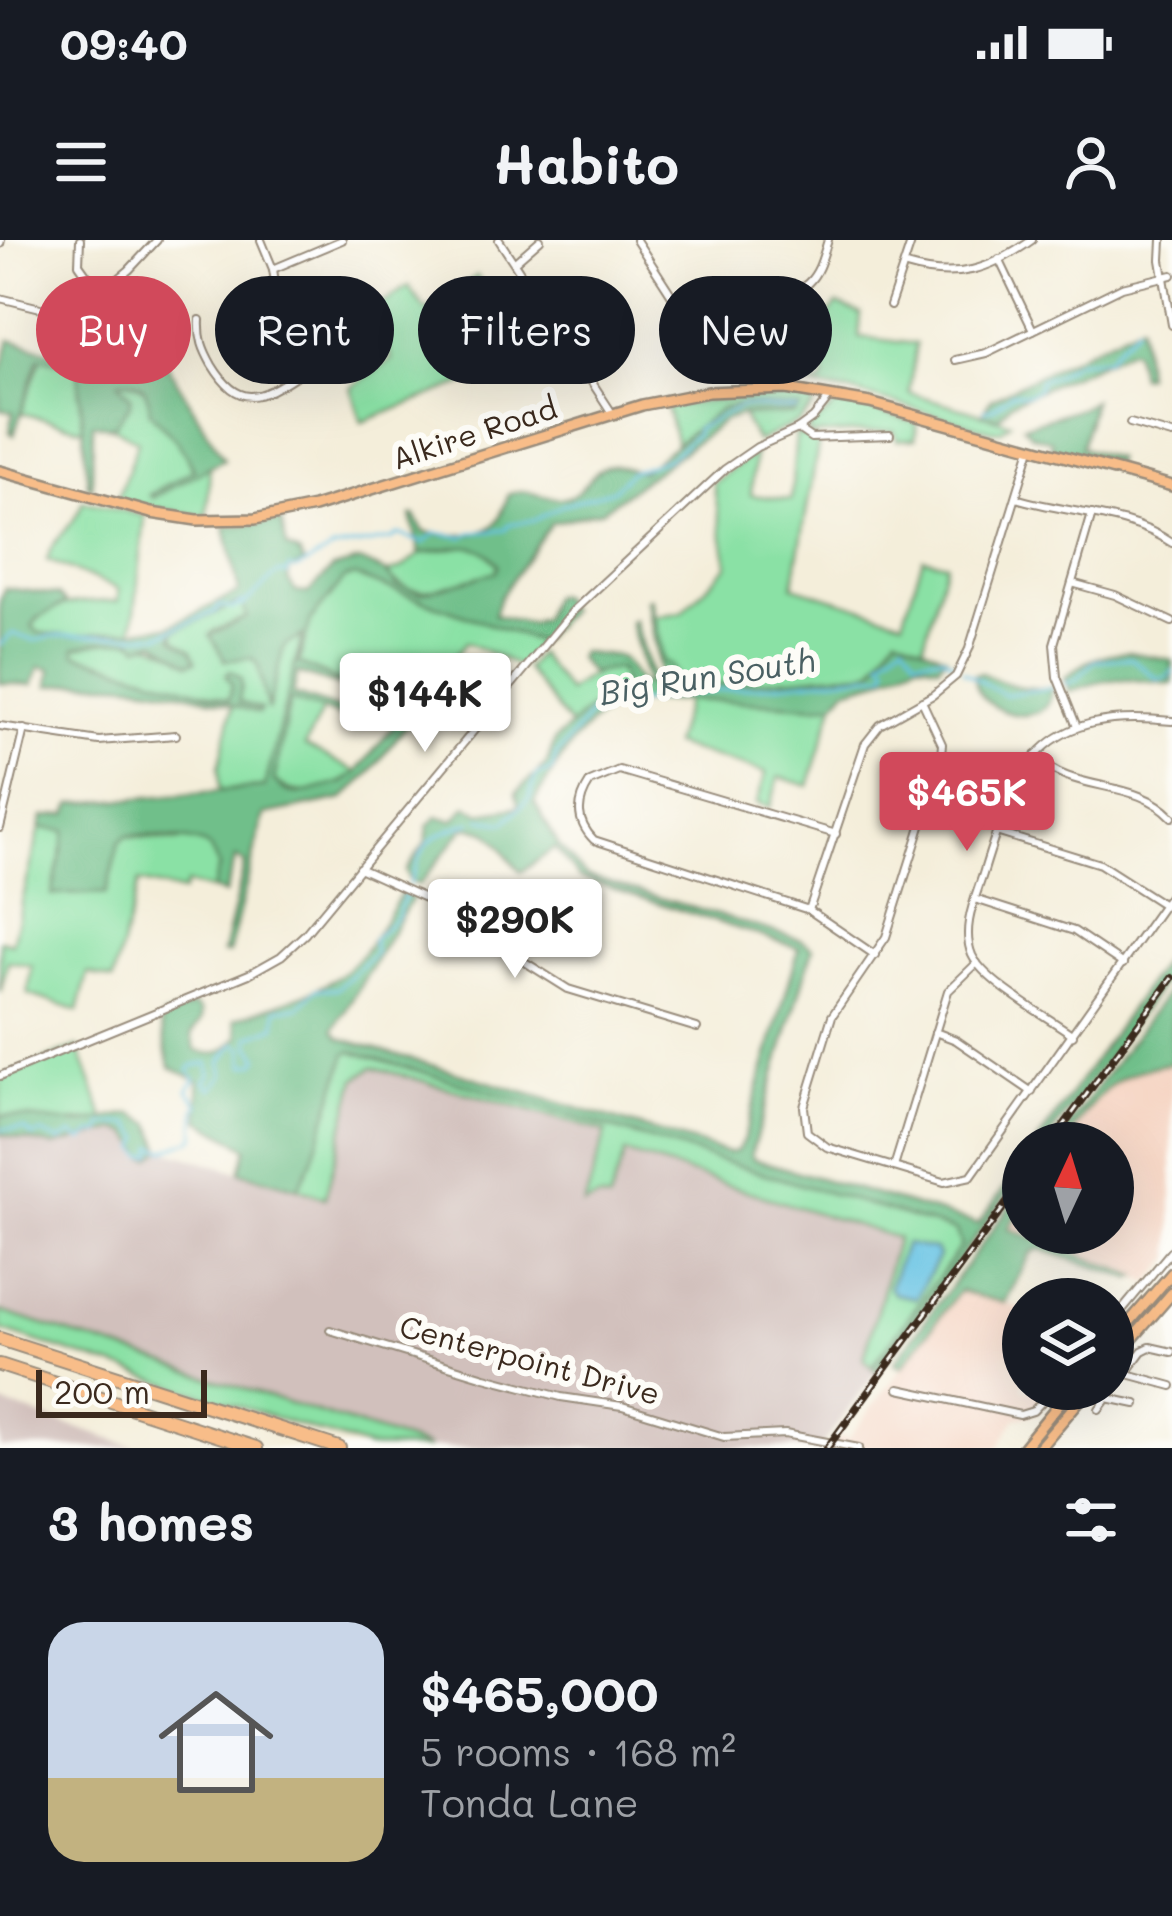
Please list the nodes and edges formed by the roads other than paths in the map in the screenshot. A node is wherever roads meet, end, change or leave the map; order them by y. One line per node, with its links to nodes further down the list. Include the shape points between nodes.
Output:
1 (80, 240): 16 (street)
2 (157, 240): 17 (street)
3 (261, 240): 15 (street)
4 (342, 240): 15 (street)
5 (500, 240): 13 (street)
6 (540, 240): 13 (street)
7 (636, 240): 8 (street, via 691,326 709,336 806,286)
8 (828, 240)
9 (912, 240): 14 (street)
10 (1032, 240): 12 (street)
11 (1162, 240): 19 (street)
12 (999, 259): 14 (street, via 952,275); 25 (street)
13 (514, 262): 31 (street)
14 (906, 266): 21 (street)
15 (273, 268): 18 (street)
16 (87, 276)
17 (120, 276)
18 (274, 276)
19 (1168, 276): 24 (street); 25 (street, via 1122,287)
20 (0, 298): 22 (street)
21 (890, 306)
22 (36, 308)
23 (200, 320): 27 (street, via 203,350)
24 (1172, 325)
25 (1033, 330): 26 (street)
26 (955, 360)
27 (215, 368)
28 (225, 384): 29 (street, via 245,396)
29 (282, 384)
30 (831, 395): 31 (main road, Alkire Road, via 707,392); 33 (street); 36 (main road, Alkire Road)
31 (612, 414): 37 (main road, Alkire Road, via 314,507 243,520 151,513)
32 (1130, 423): 34 (street)
33 (798, 428): 35 (street, via 811,438); 55 (street, via 724,469 573,611)
34 (1172, 434)
35 (890, 435)
36 (1031, 448): 38 (main road, Alkire Road); 39 (street)
37 (0, 471)
38 (1172, 484)
39 (1016, 498): 40 (street); 44 (street, via 969,649 956,676)
40 (1093, 514): 41 (street); 42 (street)
41 (1172, 543)
42 (1072, 583): 43 (street); 47 (street, via 1054,657)
43 (1172, 622)
44 (922, 701): 54 (street, via 880,725 865,744); 60 (street, via 942,744 940,766)
45 (1172, 721): 47 (street, via 1126,716)
46 (0, 726): 48 (street)
47 (1077, 727): 50 (street)
48 (23, 729): 49 (street, via 99,741); 52 (street)
49 (176, 735)
50 (1035, 756): 51 (street, via 1060,776 1140,794); 53 (street)
51 (1172, 817)
52 (0, 828)
53 (996, 832): 57 (street); 58 (street, via 1100,864)
54 (836, 834): 59 (street); 59 (street, via 619,770 597,777 580,801 594,840)
55 (359, 868): 63 (street, via 471,919 568,989); 66 (street, via 281,956)
56 (1172, 893): 58 (street)
57 (975, 899): 61 (street, via 968,941); 62 (street, via 1074,931)
58 (1164, 905): 62 (street)
59 (809, 910): 60 (street)
60 (875, 956): 68 (street, via 832,1016 805,1126 813,1140)
61 (977, 964): 64 (street, via 948,991); 65 (street)
62 (1123, 964): 65 (street)
63 (697, 1028)
64 (934, 1032): 67 (street); 68 (street)
65 (1073, 1035): 67 (street)
66 (0, 1076)
67 (1033, 1093): 68 (street, via 964,1180)
68 (894, 1167)
69 (1172, 1250): 72 (street)
70 (1172, 1273): 73 (main road)
71 (1172, 1293): 75 (main road)
72 (1134, 1296)
73 (1134, 1317)
74 (330, 1330): 88 (street, Centerpoint Drive, via 724,1437 785,1434)
75 (1134, 1337)
76 (0, 1339): 87 (highway)
77 (1172, 1352): 78 (street, via 1147,1348)
78 (1134, 1362)
79 (0, 1365): 86 (highway)
80 (1134, 1376): 81 (street)
81 (1172, 1386)
82 (899, 1389): 83 (street, via 1016,1415)
83 (1034, 1410)
84 (1054, 1410): 89 (main road)
85 (1072, 1410): 90 (main road)
86 (256, 1448)
87 (339, 1448)
88 (859, 1448)
89 (1023, 1448)
90 (1040, 1448)

